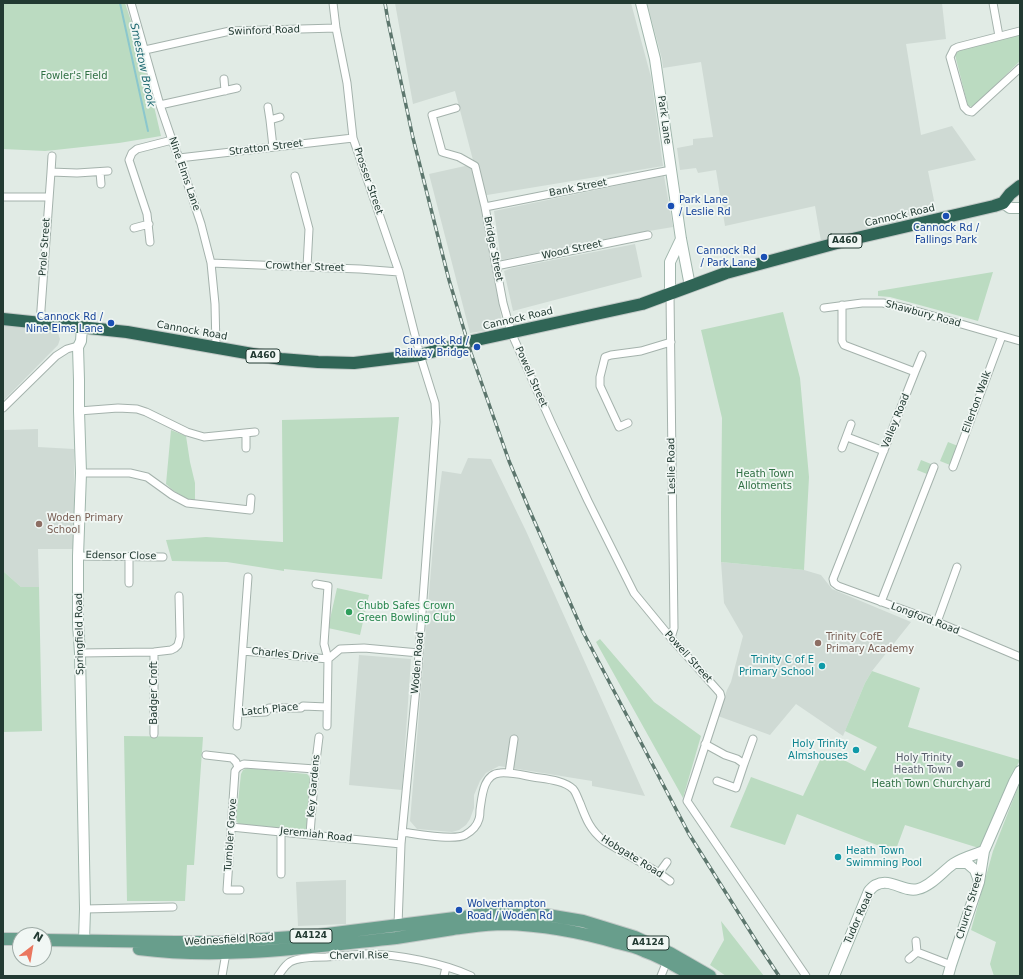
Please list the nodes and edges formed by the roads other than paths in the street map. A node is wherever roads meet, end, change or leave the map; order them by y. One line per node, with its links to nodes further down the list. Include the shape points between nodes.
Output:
1 (131, 3): 8 (street, Nine Elms Lane)
2 (333, 3): 5 (street, Prosser Street)
3 (641, 3): 23 (street, Park Lane, via 656,59)
4 (993, 3): 7 (street)
5 (336, 28): 8 (street, Swinford Road, via 230,31); 18 (street, Prosser Street, via 347,84)
6 (1020, 31): 7 (street)
7 (999, 36): 9 (street, via 958,47 950,57 964,108 972,112)
8 (145, 50): 13 (street, Nine Elms Lane)
9 (1020, 68)
10 (224, 79): 12 (street)
11 (237, 88): 12 (street)
12 (225, 90): 13 (street)
13 (160, 105): 19 (street, Nine Elms Lane)
14 (268, 107): 17 (street)
15 (456, 108): 33 (street, Bridge Street, via 432,115 442,152 459,157 475,166)
16 (280, 117): 17 (street)
17 (270, 120): 20 (street)
18 (353, 138): 20 (street, Stratton Street); 43 (street, Prosser Street)
19 (172, 140): 22 (street, Nine Elms Lane); 35 (street, via 136,149 129,160)
20 (273, 147): 22 (street, Stratton Street)
21 (52, 156): 25 (street, Prole Street)
22 (179, 158): 40 (street, Nine Elms Lane)
23 (672, 170): 33 (street, Bank Street); 38 (street, Park Lane)
24 (108, 171): 26 (street)
25 (50, 172): 26 (street); 31 (street, Prole Street)
26 (100, 172): 28 (street)
27 (295, 176): 42 (street, via 309,229)
28 (101, 184)
29 (1020, 186): 32 (highway)
30 (3, 197): 31 (street)
31 (48, 197): 49 (street, Prole Street)
32 (1003, 203): 34 (street, via 1010,208); 44 (highway, Cannock Road / A460, via 848,240)
33 (485, 207): 41 (street, Bridge Street)
34 (1020, 208)
35 (149, 224): 36 (street); 39 (street)
36 (134, 228)
37 (648, 235): 41 (street, Wood Street)
38 (681, 239): 44 (street, Park Lane); 45 (street, via 670,262)
39 (150, 242)
40 (211, 263): 42 (street, Crowther Street); 56 (street, Nine Elms Lane)
41 (496, 266): 51 (street, Bridge Street)
42 (307, 267): 43 (street, Crowther Street)
43 (399, 272): 57 (street, Prosser Street)
44 (690, 286): 45 (highway, Cannock Road / A460)
45 (670, 294): 51 (highway, Cannock Road / A460, via 642,304); 54 (street, Leslie Road)
46 (842, 305): 47 (street, Shawbury Road); 52 (street, Shawbury Road, via 883,303); 59 (street, via 844,345)
47 (824, 308)
48 (3, 319): 49 (highway, Cannock Road / A460)
49 (40, 322): 50 (highway, Cannock Road / A460)
50 (82, 327): 55 (street, Springfield Road); 56 (highway, Cannock Road / A460, via 127,332)
51 (511, 332): 57 (highway, Cannock Road / A460); 85 (street, Powell Street, via 588,501 634,593)
52 (1002, 336): 53 (street, Shawbury Road); 71 (street, Ellerton Walk)
53 (1020, 341)
54 (671, 342): 62 (street, via 641,351 605,357 600,386 619,427); 85 (street, Leslie Road, via 674,628)
55 (78, 347): 60 (street, via 67,349 56,356); 61 (street, Springfield Road)
56 (216, 348): 57 (highway, Cannock Road / A460, via 281,359 318,362 354,363)
57 (420, 355): 89 (street, Woden Road, via 435,403 436,422)
58 (922, 355): 59 (street, Valley Road)
59 (915, 372): 69 (street, Valley Road)
60 (3, 408)
61 (79, 411): 65 (street, via 137,409 204,438); 72 (street, Springfield Road)
62 (628, 423)
63 (851, 424): 66 (street)
64 (255, 432): 65 (street)
65 (246, 433): 67 (street)
66 (847, 437): 68 (street); 69 (street)
67 (246, 448)
68 (842, 448)
69 (884, 452): 79 (street, Valley Road)
70 (934, 467): 83 (street)
71 (953, 468)
72 (81, 473): 73 (street, via 130,473 147,477 187,503 250,510); 74 (street, Springfield Road)
73 (251, 498)
74 (78, 556): 76 (street, Edensor Close); 88 (street, Springfield Road)
75 (163, 556): 76 (street, Edensor Close)
76 (129, 557): 80 (street)
77 (957, 567): 84 (street)
78 (248, 577): 86 (street, Latch Place)
79 (833, 579): 83 (street, Longford Road, via 838,586)
80 (129, 583)
81 (316, 584): 91 (street, via 328,586 324,644)
82 (179, 596): 87 (street, via 178,645 171,650)
83 (881, 602): 84 (street, Longford Road)
84 (937, 622): 90 (street, Longford Road)
85 (671, 638): 100 (street, Powell Street, via 720,693 721,697)
86 (243, 650): 91 (street, Charles Drive); 93 (street, Latch Place)
87 (154, 652): 88 (street); 96 (street, Badger Croft)
88 (80, 653): 122 (street, Springfield Road)
89 (419, 653): 91 (street, Charles Drive, via 364,648 340,649); 110 (street, Woden Road)
90 (1020, 657)
91 (328, 659): 92 (street)
92 (327, 707): 93 (street, Latch Place, via 269,708 266,712); 95 (street)
93 (238, 713): 94 (street, Latch Place)
94 (237, 726)
95 (327, 726)
96 (154, 734)
97 (318, 737): 104 (street, Key Gardens)
98 (514, 739): 106 (street)
99 (753, 739): 102 (street)
100 (705, 744): 102 (street); 141 (street, Powell Street, via 687,801)
101 (206, 756): 103 (street, via 232,758)
102 (744, 764): 107 (street, via 736,788)
103 (238, 767): 104 (street, via 244,764); 108 (street, Tumbler Grove, via 235,771)
104 (315, 769): 111 (street, Key Gardens)
105 (1020, 771): 113 (street, Church Street)
106 (509, 773): 110 (street, Hobgate Road, via 498,773 487,780 480,818 467,834 452,838); 116 (street, Hobgate Road, via 560,781 573,789 588,824 596,834)
107 (717, 781)
108 (231, 827): 109 (street, Jeremiah Road); 120 (street, Tumbler Grove, via 227,890)
109 (281, 832): 111 (street, Jeremiah Road); 117 (street)
110 (402, 832): 112 (street, Woden Road)
111 (310, 834): 112 (street, Jeremiah Road)
112 (401, 844): 123 (street, Woden Road)
113 (984, 851): 115 (street, Tudor Road); 119 (street, Church Street)
114 (667, 862): 116 (street)
115 (954, 863): 119 (street, via 967,863 975,870); 142 (street, Tudor Road, via 916,890 892,883 876,884 869,891)
116 (659, 873): 118 (street, Hobgate Road)
117 (281, 874)
118 (670, 881)
119 (979, 882): 132 (street, Church Street)
120 (240, 890)
121 (173, 907): 122 (street)
122 (85, 909): 126 (street, Springfield Road)
123 (398, 925): 124 (main road); 128 (main road, Wednesfield Road / A4124); 130 (main road, A4124, via 495,913 547,915 607,928 635,938)
124 (396, 938): 128 (main road, Wednesfield Road / A4124, via 284,950); 130 (main road, A4124, via 503,924 589,934)
125 (52, 940): 126 (main road, Wednesfield Road / A4124)
126 (84, 941): 128 (main road, Wednesfield Road / A4124, via 175,942)
127 (916, 941): 129 (street)
128 (225, 948): 134 (street)
129 (917, 952): 131 (street); 132 (street)
130 (668, 957): 138 (street); 139 (main road, A4124); 140 (main road, A4124)
131 (909, 958)
132 (951, 965): 143 (street, Church Street)
133 (446, 967): 135 (street, Chervil Rise, via 392,956 367,954 306,958 291,962); 136 (street); 137 (street, Chervil Rise)
134 (222, 976)
135 (278, 976)
136 (444, 976)
137 (471, 976)
138 (661, 976)
139 (693, 976)
140 (710, 976)
141 (806, 976)
142 (834, 976)
143 (948, 976)

